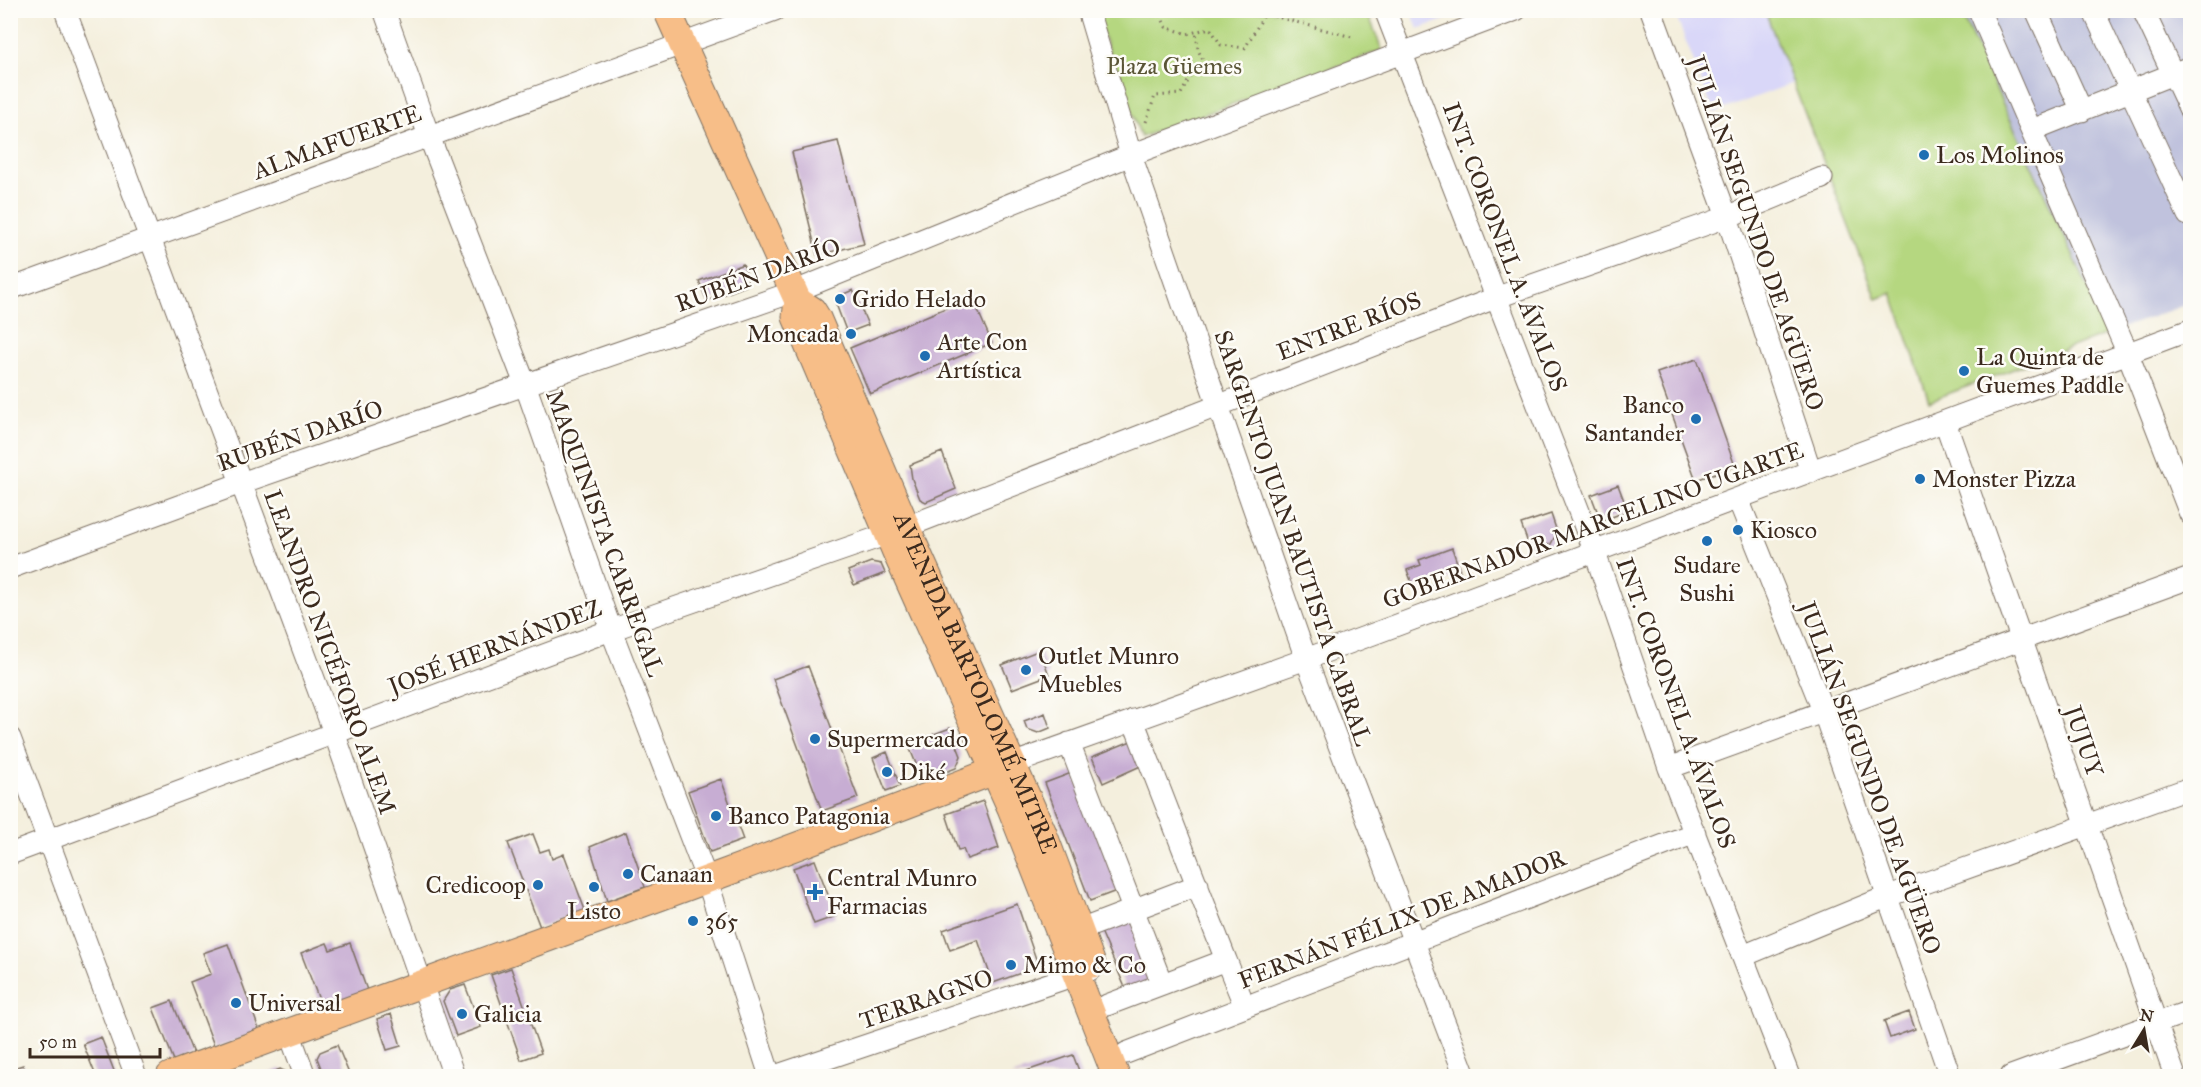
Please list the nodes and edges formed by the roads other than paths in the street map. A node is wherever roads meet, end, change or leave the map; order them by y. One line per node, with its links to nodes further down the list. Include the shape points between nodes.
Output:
1 (65, 10): 25 (street, LEANDRO NICÉFORO ALEM)
2 (384, 10): 20 (street, MAQUINISTA CARREGAL)
3 (667, 10): 13 (main road, AVENIDA BARTOLOMÉ MITRE)
4 (775, 10): 13 (street, ALMAFUERTE)
5 (1088, 10): 21 (street, SARGENTO JUAN BAUTISTA CABRAL)
6 (1385, 10): 14 (street, INT. CORONEL A. ÁVALOS)
7 (1516, 10): 14 (street, RUBÉN DARÍO)
8 (1652, 10): 24 (street, JULIÁN SEGUNDO DE AGÜERO)
9 (1979, 10): 19 (street)
10 (2036, 10): 18 (street)
11 (2094, 10): 16 (street)
12 (2143, 10): 15 (street)
13 (683, 46): 20 (street, ALMAFUERTE); 27 (main road, AVENIDA BARTOLOMÉ MITRE)
14 (1404, 52): 21 (street, RUBÉN DARÍO); 28 (street, INT. CORONEL A. ÁVALOS)
15 (2181, 70): 16 (street); 17 (street)
16 (2131, 92): 18 (street); 23 (street)
17 (2190, 110)
18 (2082, 111): 19 (street)
19 (2032, 130): 30 (street)
20 (429, 136): 25 (street, ALMAFUERTE); 31 (street, MAQUINISTA CARREGAL)
21 (1131, 155): 27 (street, RUBÉN DARÍO); 32 (street, SARGENTO JUAN BAUTISTA CABRAL)
22 (1822, 178): 24 (street, ENTRE RÍOS)
23 (2188, 215)
24 (1727, 217): 28 (street, ENTRE RÍOS); 34 (street, JULIÁN SEGUNDO DE AGÜERO)
25 (148, 238): 26 (street, ALMAFUERTE); 35 (street, LEANDRO NICÉFORO ALEM)
26 (10, 289)
27 (795, 296): 31 (street, RUBÉN DARÍO); 38 (main road, AVENIDA BARTOLOMÉ MITRE, via 817,318)
28 (1495, 298): 32 (street, ENTRE RÍOS); 39 (street, INT. CORONEL A. ÁVALOS)
29 (2190, 330): 30 (street, GOBERNADOR MARCELINO UGARTE)
30 (2128, 354): 33 (street, GOBERNADOR MARCELINO UGARTE); 37 (street)
31 (525, 384): 35 (street, RUBÉN DARÍO); 42 (street, MAQUINISTA CARREGAL)
32 (1218, 404): 38 (street, ENTRE RÍOS); 44 (street, SARGENTO JUAN BAUTISTA CABRAL)
33 (1945, 422): 34 (street, GOBERNADOR MARCELINO UGARTE); 43 (street, JUJUY)
34 (1811, 472): 36 (street, GOBERNADOR MARCELINO UGARTE)
35 (241, 483): 40 (street, RUBÉN DARÍO); 47 (street, LEANDRO NICÉFORO ALEM)
36 (1738, 499): 39 (street, GOBERNADOR MARCELINO UGARTE); 45 (street, JULIÁN SEGUNDO DE AGÜERO)
37 (2190, 514)
38 (897, 530): 42 (street, JOSÉ HERNÁNDEZ); 50 (main road, AVENIDA BARTOLOMÉ MITRE)
39 (1594, 550): 44 (street, GOBERNADOR MARCELINO UGARTE); 51 (street, INT. CORONEL A. ÁVALOS)
40 (10, 568)
41 (2190, 578): 43 (street)
42 (611, 630): 47 (street, JOSÉ HERNÁNDEZ); 57 (street, MAQUINISTA CARREGAL)
43 (2022, 640): 45 (street); 53 (street, JUJUY)
44 (1306, 659): 46 (street, GOBERNADOR MARCELINO UGARTE); 62 (street, SARGENTO JUAN BAUTISTA CABRAL)
45 (1824, 713): 51 (street); 59 (street, JULIÁN SEGUNDO DE AGÜERO)
46 (1133, 720): 49 (street, GOBERNADOR MARCELINO UGARTE); 58 (street)
47 (335, 735): 55 (street, JOSÉ HERNÁNDEZ); 66 (street, LEANDRO NICÉFORO ALEM)
48 (10, 738): 55 (street)
49 (1069, 743): 50 (street, GOBERNADOR MARCELINO UGARTE); 60 (street)
50 (1003, 768): 57 (main road); 61 (main road, AVENIDA BARTOLOMÉ MITRE); 65 (main road, AVENIDA BARTOLOMÉ MITRE)
51 (1669, 768): 54 (street, INT. CORONEL A. ÁVALOS)
52 (2190, 788): 53 (street)
53 (2087, 825): 59 (street); 71 (street, JUJUY)
54 (1695, 833): 62 (street, FERNÁN FÉLIX DE AMADOR); 63 (street, INT. CORONEL A. ÁVALOS)
55 (50, 840): 56 (street, JOSÉ HERNÁNDEZ); 75 (street)
56 (10, 854)
57 (707, 880): 66 (main road); 79 (street, MAQUINISTA CARREGAL)
58 (1198, 885): 60 (street); 64 (street)
59 (1887, 897): 63 (street); 82 (street, JULIÁN SEGUNDO DE AGÜERO)
60 (1134, 910): 61 (street); 67 (street)
61 (1080, 930): 65 (main road, AVENIDA BARTOLOMÉ MITRE)
62 (1413, 944): 69 (street, FERNÁN FÉLIX DE AMADOR); 81 (street, SARGENTO JUAN BAUTISTA CABRAL)
63 (1743, 957): 74 (street, INT. CORONEL A. ÁVALOS)
64 (1226, 960): 67 (street); 69 (street)
65 (1085, 972): 68 (main road, AVENIDA BARTOLOMÉ MITRE); 73 (main road, AVENIDA BARTOLOMÉ MITRE); 80 (street, TERRAGNO)
66 (421, 983): 72 (main road); 78 (street, LEANDRO NICÉFORO ALEM)
67 (1162, 984): 68 (street)
68 (1107, 1005): 73 (main road, AVENIDA BARTOLOMÉ MITRE)
69 (1245, 1007): 73 (street, FERNÁN FÉLIX DE AMADOR)
70 (2190, 1011): 71 (street)
71 (2157, 1024): 83 (street); 84 (street, JUJUY)
72 (289, 1032): 76 (main road); 77 (street)
73 (1126, 1069)
74 (1781, 1074)
75 (136, 1077)
76 (170, 1077)
77 (305, 1077)
78 (454, 1077)
79 (770, 1077)
80 (775, 1077)
81 (1465, 1077)
82 (1950, 1077)
83 (2011, 1077)
84 (2175, 1077)

